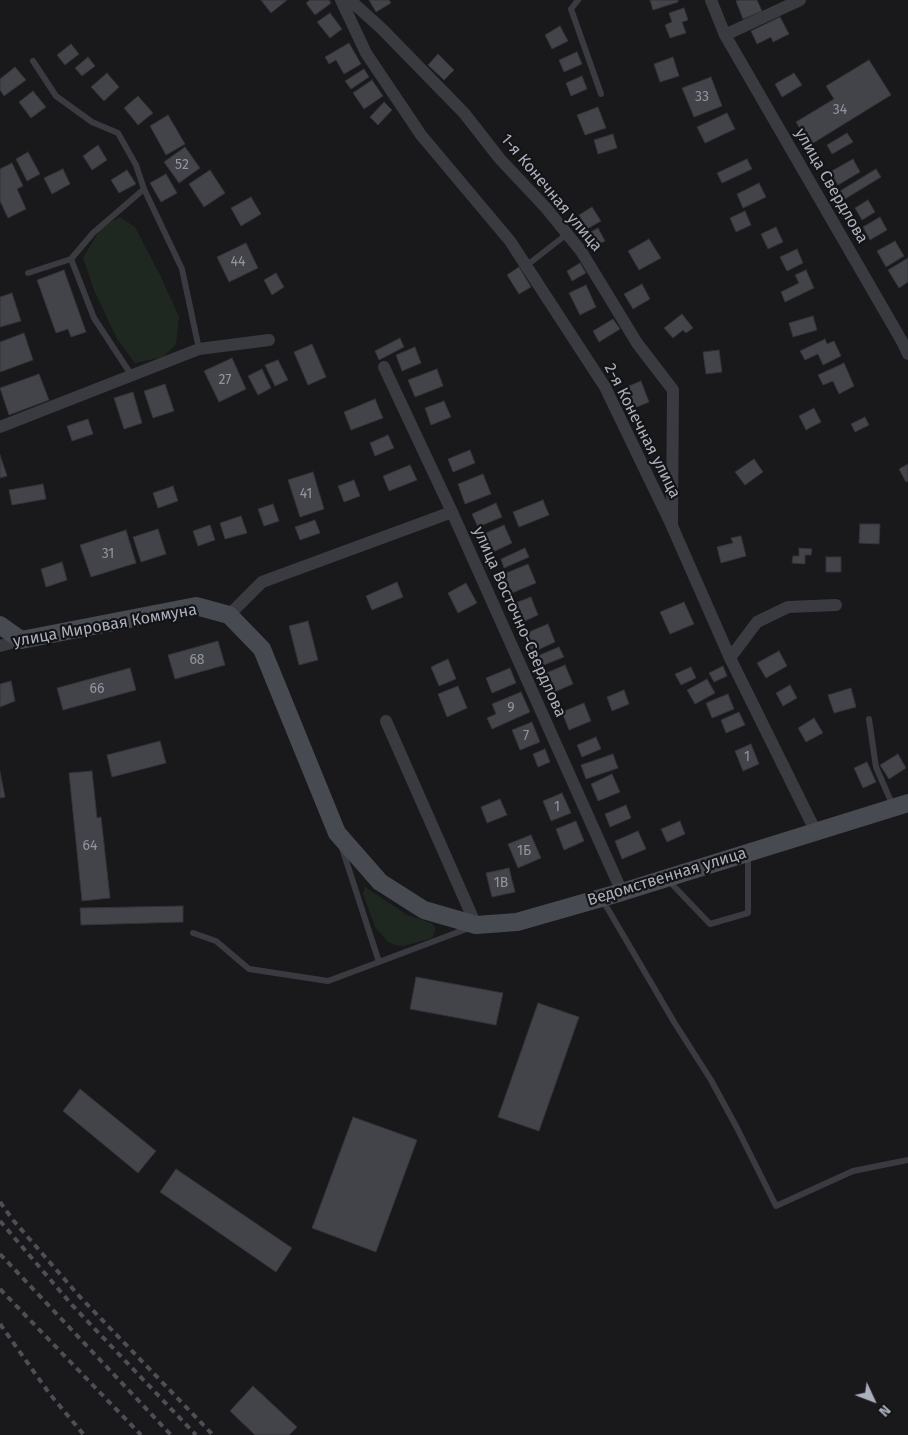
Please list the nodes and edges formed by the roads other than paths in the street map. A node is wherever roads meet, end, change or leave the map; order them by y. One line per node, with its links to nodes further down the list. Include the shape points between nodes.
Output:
1 (341, 0): 12 (street, 2-я Конечная улица, via 366,53 421,135 510,241)
2 (350, 0): 10 (street, 1-я Конечная улица, via 382,28 464,113)
3 (578, 0): 8 (lane, via 571,8)
4 (711, 0): 6 (street, улица Свердлова)
5 (800, 0): 6 (street)
6 (725, 36): 16 (street, улица Свердлова)
7 (33, 60): 9 (lane, via 56,96 92,122 118,133 136,165)
8 (601, 94)
9 (144, 189): 11 (lane, via 93,234); 15 (lane, via 182,270)
10 (567, 234): 12 (lane); 21 (street, 1-я Конечная улица, via 581,251 637,343 673,390)
11 (71, 259): 13 (lane); 18 (lane, via 94,318)
12 (526, 266): 21 (street, 2-я Конечная улица, via 605,388)
13 (28, 273)
14 (269, 340): 15 (street)
15 (199, 349): 18 (street)
16 (908, 354)
17 (384, 367): 20 (street, улица Восточно-Свердлова)
18 (132, 376): 19 (street)
19 (0, 426)
20 (452, 512): 23 (street, via 262,582); 35 (street, улица Восточно-Свердлова)
21 (672, 526): 27 (street, 2-я Конечная улица)
22 (836, 605): 27 (street, via 788,607 757,622)
23 (229, 615): 25 (main road, улица Мировая Коммуна, via 196,606); 32 (main road, Ведомственная улица, via 262,649)
24 (0, 625): 25 (main road)
25 (21, 640): 26 (street, улица Мировая Коммуна)
26 (0, 646)
27 (730, 658): 31 (street, 2-я Конечная улица)
28 (869, 719): 30 (lane, via 876,767)
29 (386, 721): 37 (street)
30 (901, 805): 31 (main road, Ведомственная улица)
31 (816, 832): 33 (main road, Ведомственная улица)
32 (337, 833): 37 (main road, Ведомственная улица, via 380,882 424,910); 39 (lane)
33 (748, 853): 34 (main road, Ведомственная улица); 34 (lane, via 748,913 710,924)
34 (666, 878): 35 (main road, Ведомственная улица)
35 (622, 892): 36 (main road, Ведомственная улица)
36 (601, 898): 37 (main road, Ведомственная улица, via 517,922); 40 (lane, via 711,1080 776,1206 853,1171)
37 (476, 925): 39 (lane)
38 (193, 933): 39 (lane, via 216,941 249,969 318,980 328,981)
39 (379, 962)
40 (908, 1160)

